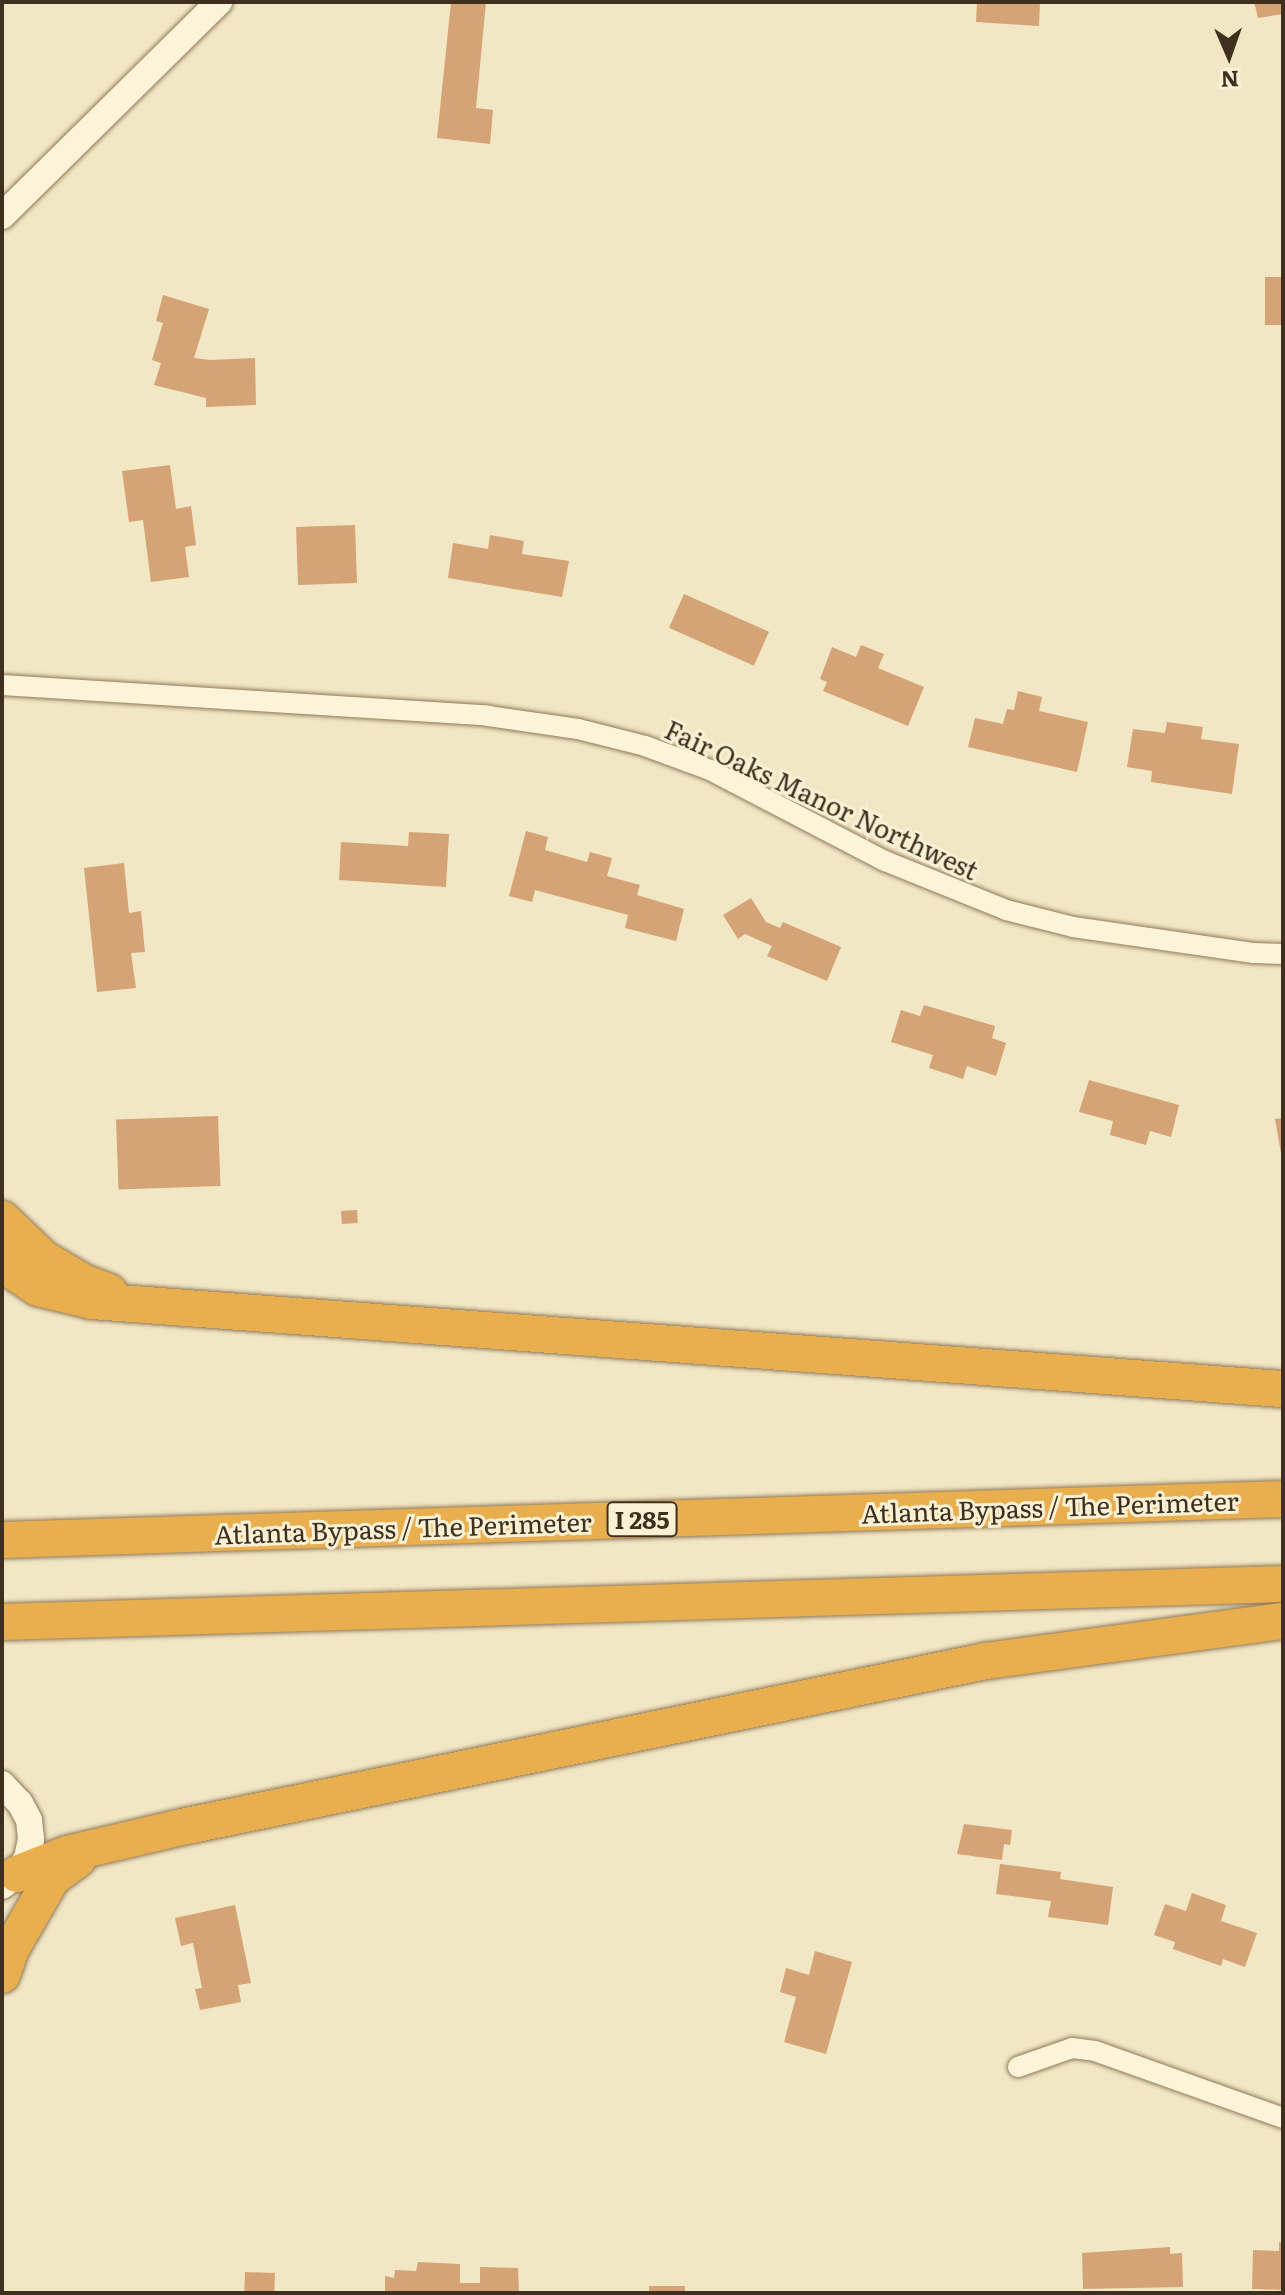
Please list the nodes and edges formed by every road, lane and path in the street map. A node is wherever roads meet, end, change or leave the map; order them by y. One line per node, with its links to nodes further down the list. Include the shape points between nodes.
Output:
1 (219, 2): 2 (street)
2 (2, 216)
3 (2, 685): 4 (street, Fair Oaks Manor Northwest, via 488,716 578,729 710,770 885,861 1006,910 1073,927)
4 (1283, 954)
5 (2, 1219): 9 (highway, via 44,1259 83,1282)
6 (2, 1264): 9 (highway, via 63,1297)
7 (2, 1273): 8 (street)
8 (2, 1292)
9 (144, 1305): 10 (highway)
10 (1283, 1389)
11 (1283, 1499): 12 (highway, Atlanta Bypass / The Perimeter / I 285)
12 (2, 1540)
13 (1283, 1584): 15 (highway)
14 (1283, 1621): 17 (highway, via 986,1661)
15 (2, 1622)
16 (4, 1786): 18 (street, via 29,1820 31,1839 27,1858)
17 (93, 1848): 18 (highway); 19 (highway, via 52,1878)
18 (6, 1883)
19 (2, 1975)
20 (1018, 2067): 21 (street, via 1072,2048 1095,2051)
21 (1283, 2118)

